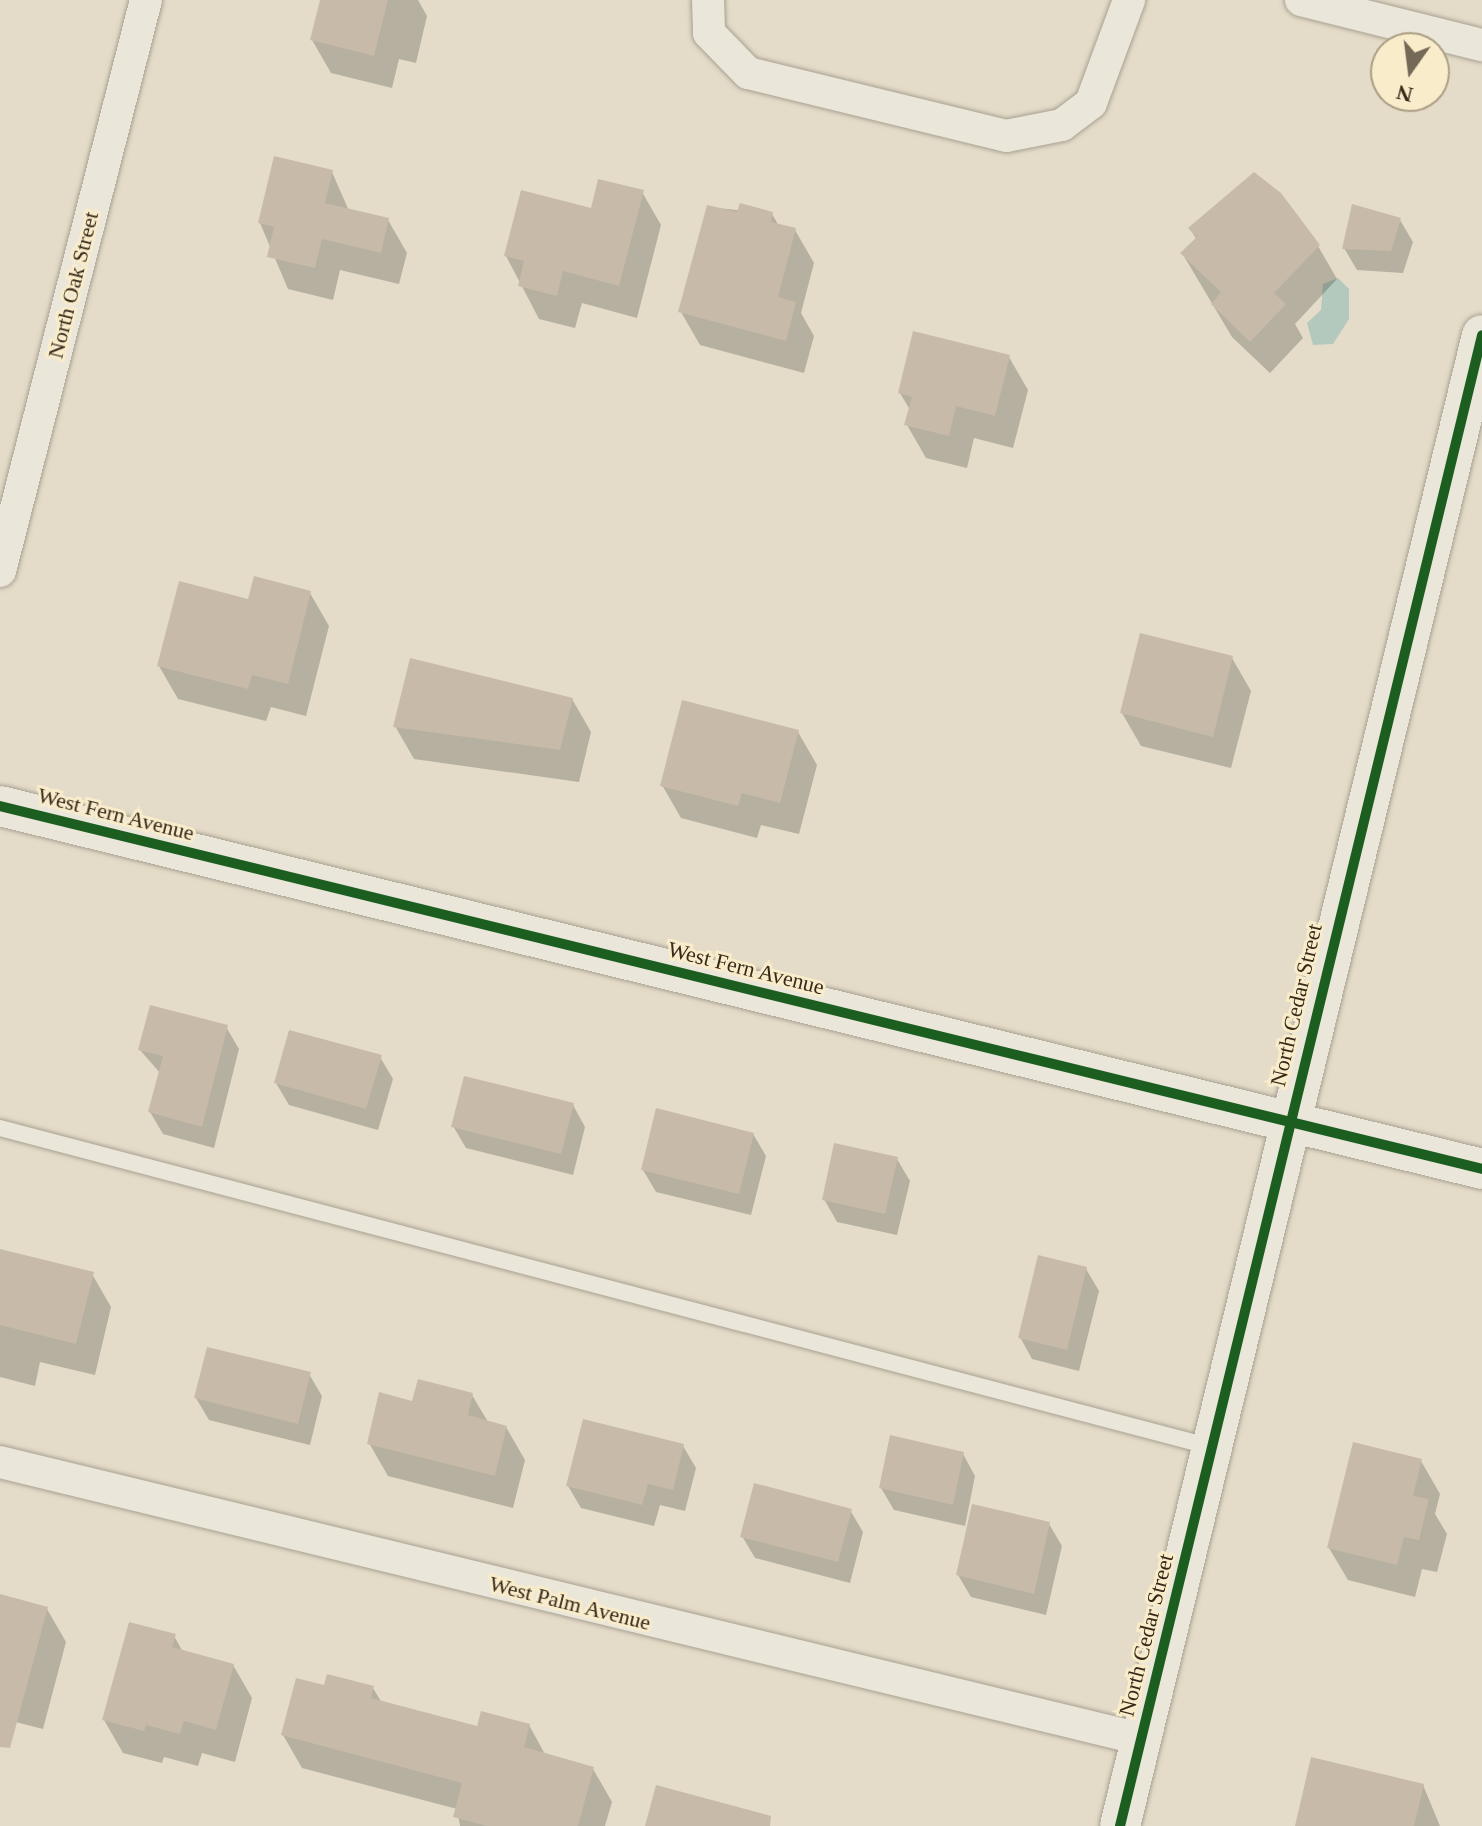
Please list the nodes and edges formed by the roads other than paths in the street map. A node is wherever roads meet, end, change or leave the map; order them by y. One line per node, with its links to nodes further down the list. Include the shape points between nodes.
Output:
1 (146, 0): 7 (street, North Oak Street)
2 (708, 0): 3 (street, via 709,33 748,73 780,87 1006,136 1050,130 1091,103)
3 (1129, 0)
4 (1301, 0): 5 (street)
5 (1482, 45)
6 (1482, 335): 9 (street, North Cedar Street)
7 (0, 571)
8 (0, 806): 9 (street, West Fern Avenue)
9 (1290, 1122): 11 (street, West Fern Avenue); 12 (street, North Cedar Street)
10 (0, 1128): 12 (lane)
11 (1482, 1169)
12 (1214, 1447): 14 (street, North Cedar Street)
13 (0, 1462): 14 (street, West Palm Avenue)
14 (1141, 1739): 15 (street, North Cedar Street)
15 (1120, 1826)

